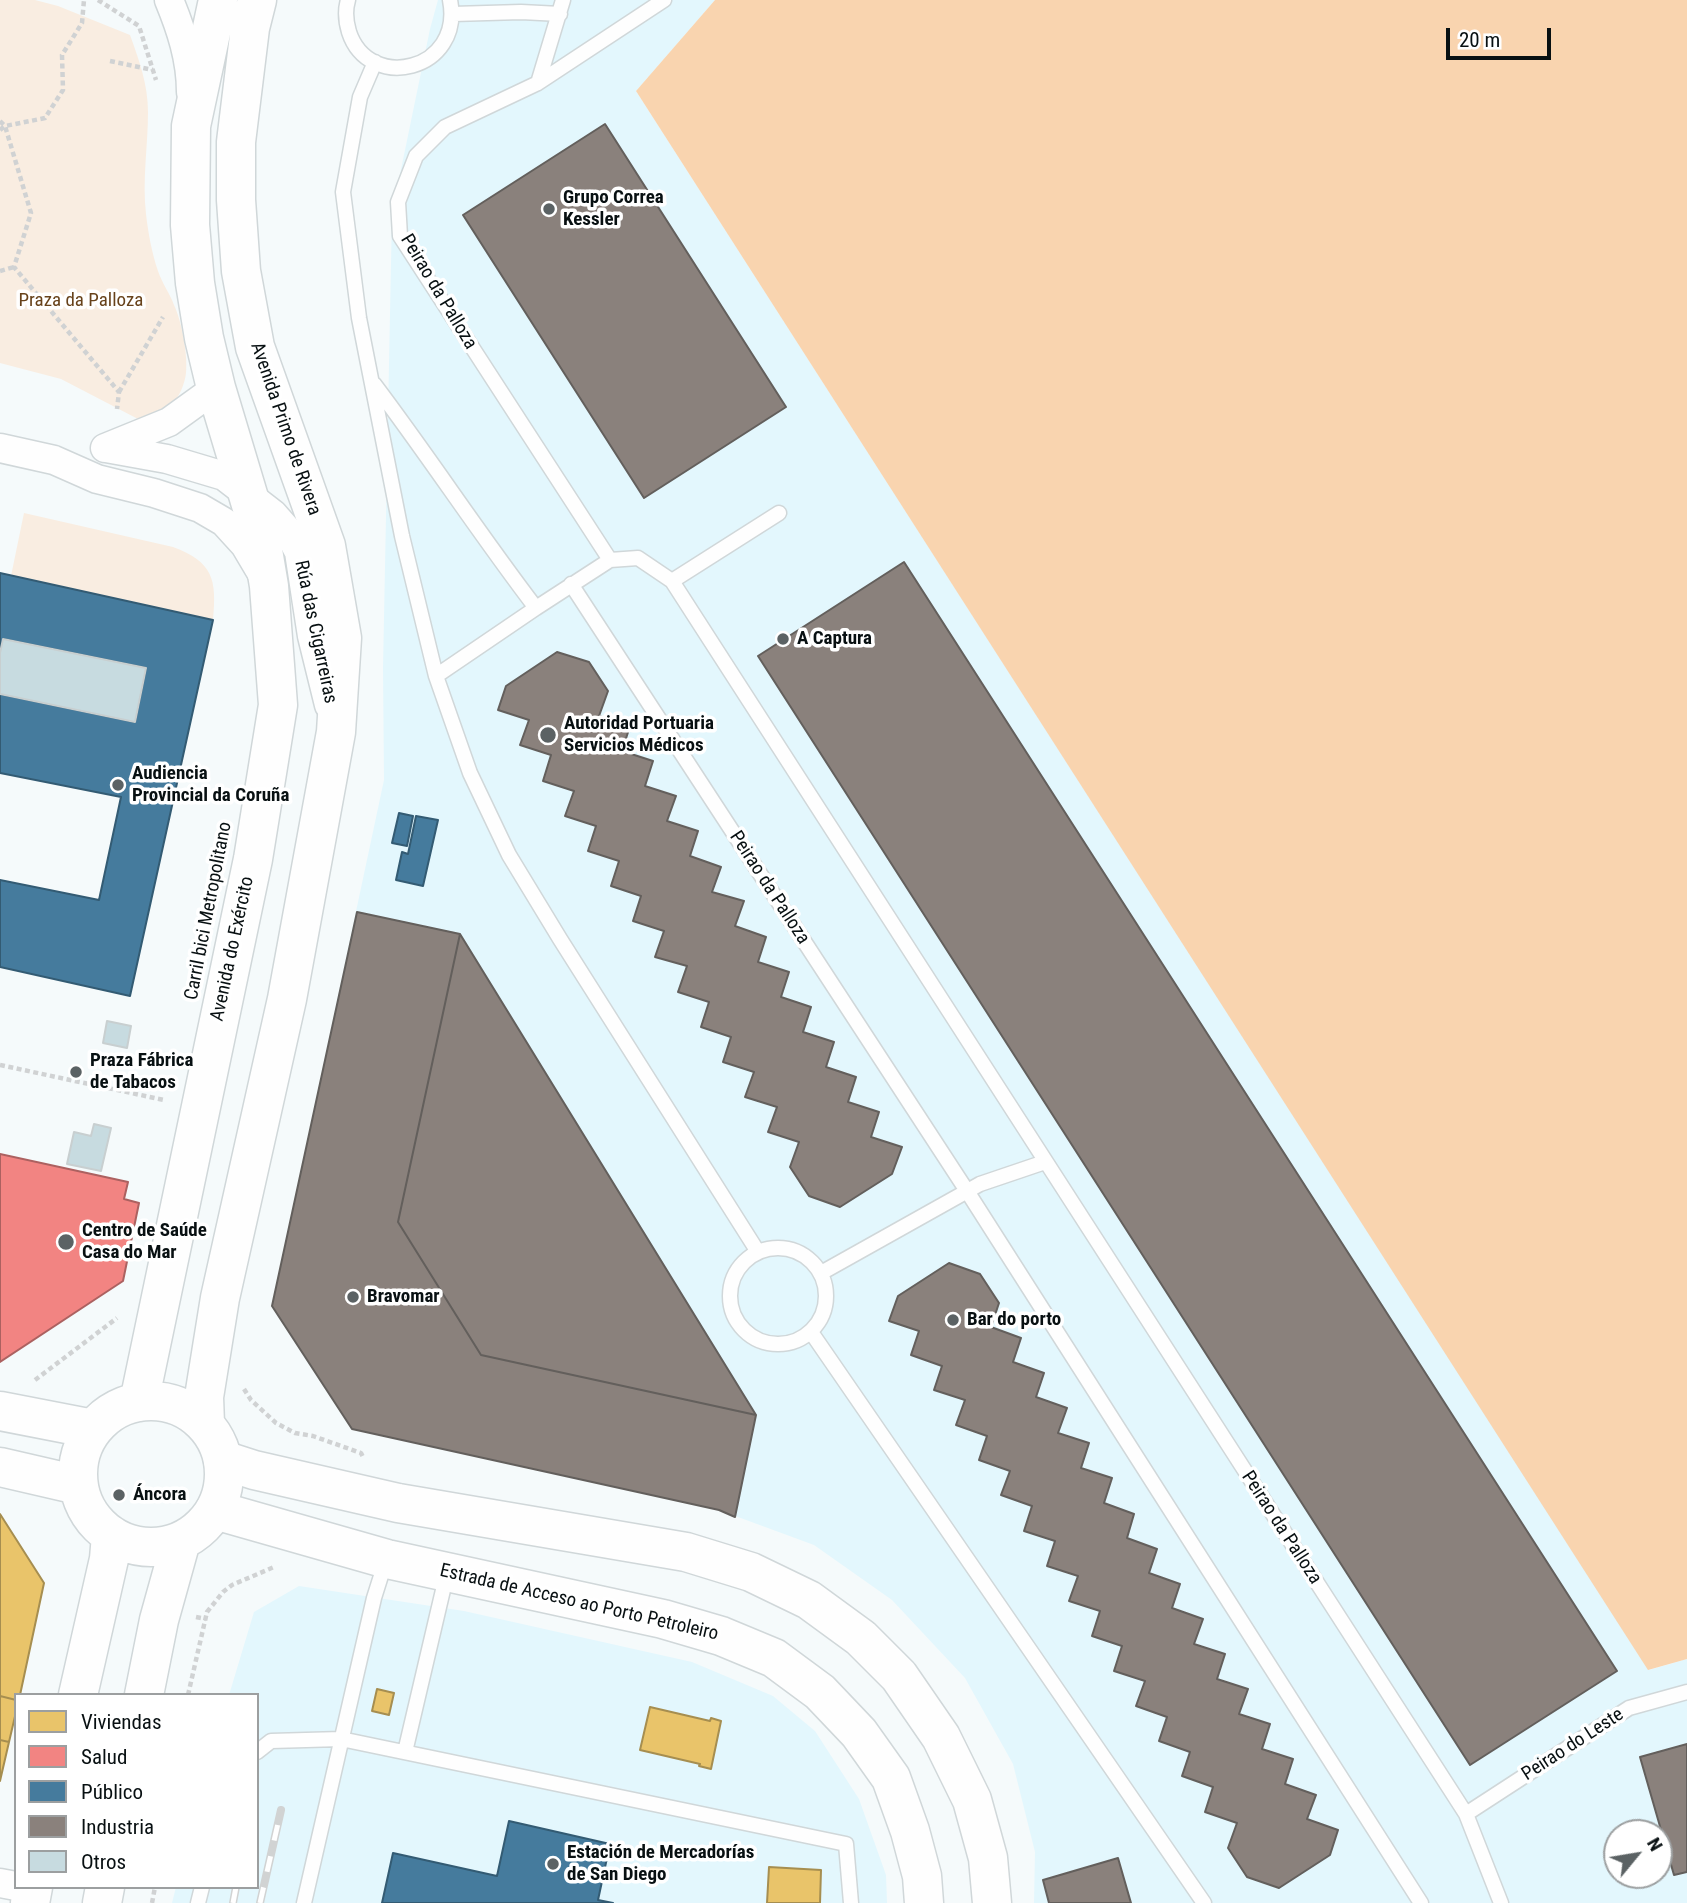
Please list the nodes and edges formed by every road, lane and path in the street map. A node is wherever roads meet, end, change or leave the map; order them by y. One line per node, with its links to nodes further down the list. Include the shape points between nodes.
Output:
1 (84, 0): 17 (path, via 82,23 61,55 63,90 45,118)
2 (98, 0): 12 (path, via 139,26)
3 (169, 0): 16 (street, via 191,76)
4 (218, 0): 16 (main road)
5 (257, 0): 36 (main road, Avenida Primo de Rivera, via 236,142 241,271 254,347 326,546 342,638)
6 (348, 0): 11 (lane, via 346,23 352,39)
7 (664, 0): 13 (lane, Peirao da Palloza)
8 (452, 7): 9 (lane, via 521,12); 11 (lane, via 446,40 435,55 403,68)
9 (561, 7): 13 (lane)
10 (110, 61): 12 (path)
11 (375, 62): 21 (lane, via 360,97 343,192)
12 (153, 70): 14 (path)
13 (537, 83): 30 (lane, Peirao da Palloza, via 445,127 416,156 398,202 400,236)
14 (159, 89)
15 (0, 121): 17 (path)
16 (191, 126): 22 (main road, via 193,260)
17 (3, 128): 18 (path, via 31,214)
18 (14, 267): 19 (path); 23 (path)
19 (0, 271)
20 (164, 316): 23 (path)
21 (372, 380): 34 (lane); 35 (lane, via 402,536)
22 (216, 388): 26 (street, Rúa das Cigarreiras, via 169,422); 28 (main road)
23 (118, 392): 24 (path)
24 (116, 412)
25 (0, 447): 27 (street, Rúa das Cigarreiras)
26 (106, 448): 27 (street, Rúa das Cigarreiras); 28 (street, Rúa das Cigarreiras, via 224,476)
27 (54, 460): 33 (street, Rúa das Cigarreiras, via 97,479 200,508 224,522 246,545)
28 (248, 494): 33 (main road, Avenida do Exército); 36 (street, Rúa das Cigarreiras, via 288,531 299,552 312,636)
29 (779, 513): 31 (lane)
30 (610, 560): 31 (lane, Peirao da Palloza, via 638,558); 32 (lane)
31 (672, 581): 39 (lane, Peirao da Palloza)
32 (571, 584): 34 (lane); 40 (lane, Peirao da Palloza)
33 (269, 586): 46 (main road, Avenida do Exército, via 278,705 253,859)
34 (536, 608): 35 (lane)
35 (436, 676): 41 (lane, via 470,773 509,855)
36 (336, 732): 48 (main road, via 287,999 220,1298 204,1397)
37 (0, 1065): 38 (path)
38 (164, 1100)
39 (1045, 1162): 40 (lane); 67 (lane, Peirao da Palloza)
40 (967, 1192): 42 (lane); 73 (lane, Peirao da Palloza)
41 (758, 1252): 42 (lane, via 796,1251); 44 (lane, via 739,1268 730,1292 738,1324 758,1340 776,1345 793,1343)
42 (821, 1273): 44 (lane, via 825,1306)
43 (125, 1311): 45 (path)
44 (811, 1332): 72 (lane)
45 (27, 1385)
46 (139, 1402): 48 (main road, via 182,1406); 49 (main road, via 112,1411)
47 (0, 1411): 49 (main road)
48 (205, 1424): 50 (main road)
49 (93, 1429): 52 (main road, via 79,1459)
50 (223, 1460): 53 (main road); 54 (main road, via 223,1489)
51 (0, 1467): 52 (main road)
52 (78, 1485): 55 (main road, via 90,1515)
53 (398, 1503): 57 (main road); 71 (main road, via 686,1552 751,1572 809,1600 861,1638 899,1676 941,1737 972,1800 988,1858)
54 (215, 1510): 56 (main road, via 203,1526); 57 (main road, Estrada de Acceso ao Porto Petroleiro)
55 (111, 1535): 56 (main road, via 146,1547); 61 (main road)
56 (181, 1541): 62 (main road)
57 (387, 1559): 59 (main road, Estrada de Acceso ao Porto Petroleiro); 64 (lane)
58 (280, 1566): 63 (path, via 232,1585 207,1612)
59 (447, 1572): 66 (lane); 70 (main road, Estrada de Acceso ao Porto Petroleiro, via 663,1619 774,1658 820,1692 859,1733 891,1778 922,1876)
60 (1687, 1692): 67 (lane, Peirao do Leste, via 1629,1708)
61 (78, 1693)
62 (144, 1693)
63 (188, 1693)
64 (341, 1739): 65 (lane, via 271,1741); 66 (lane); 68 (lane)
65 (259, 1750)
66 (405, 1752): 69 (lane, via 846,1844)
67 (1466, 1814): 74 (lane, Peirao da Palloza)
68 (304, 1903)
69 (851, 1903)
70 (924, 1903)
71 (992, 1903)
72 (1204, 1903)
73 (1421, 1903)
74 (1501, 1903)

